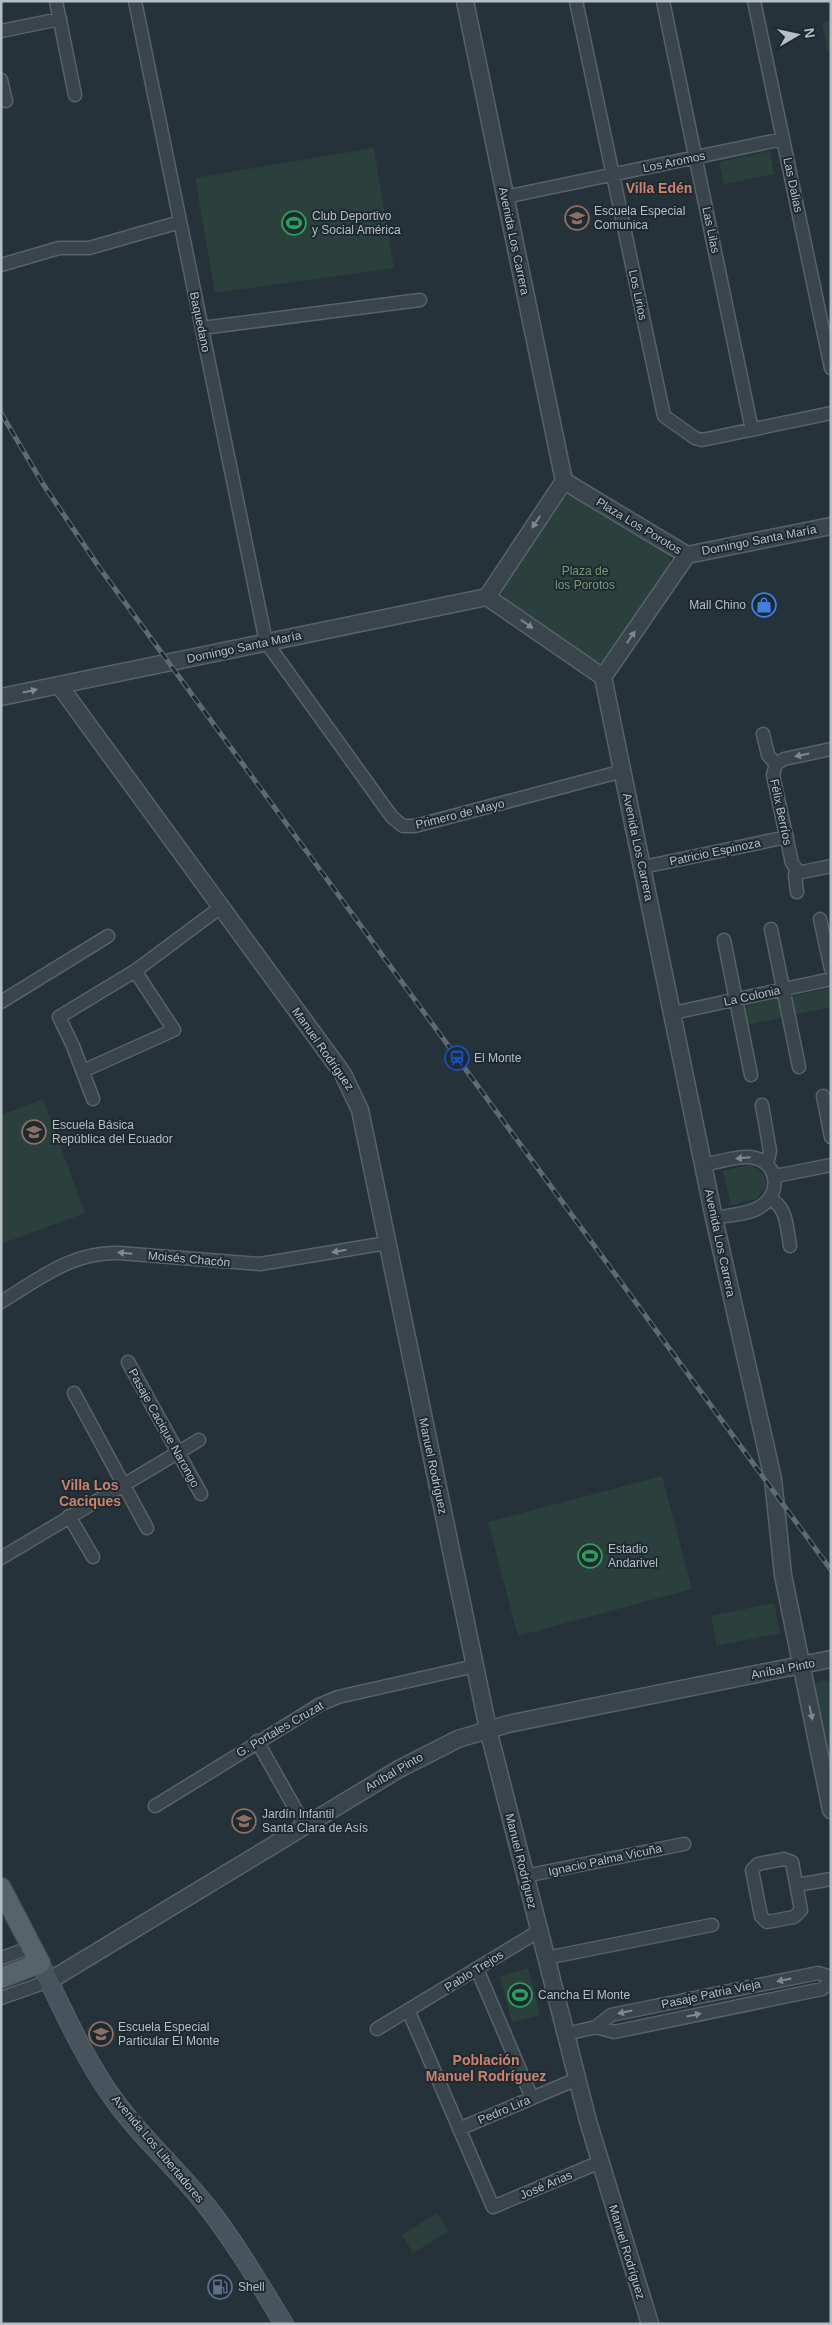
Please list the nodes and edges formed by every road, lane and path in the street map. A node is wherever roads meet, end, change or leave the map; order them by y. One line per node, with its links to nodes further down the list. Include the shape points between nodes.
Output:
1 (56, 1): 7 (street)
2 (135, 1): 16 (street, Baquedano)
3 (465, 1): 15 (street, Avenida Los Carrera)
4 (576, 1): 14 (street, Los Lirios)
5 (663, 1): 13 (street, Las Lilas)
6 (754, 1): 12 (street, Las Dalias)
7 (60, 19): 8 (street); 10 (street)
8 (1, 31)
9 (1, 80): 11 (street)
10 (75, 95)
11 (6, 101)
12 (783, 139): 13 (street, Los Aromos); 20 (street, Las Dalias)
13 (696, 158): 14 (street, Los Aromos); 22 (street, Las Lilas)
14 (612, 175): 15 (street, Los Aromos); 22 (street, Los Lirios, via 664,416 700,440)
15 (505, 197): 23 (street, Avenida Los Carrera)
16 (180, 222): 17 (street, via 89,248 59,248); 19 (street, Baquedano)
17 (1, 265)
18 (420, 300): 19 (street)
19 (202, 328): 27 (street, Baquedano)
20 (831, 368)
21 (831, 413): 22 (street, Los Lirios)
22 (752, 430)
23 (564, 481): 25 (street, Plaza Los Porotos); 26 (street, one-way to 26)
24 (831, 526): 25 (street, Domingo Santa María)
25 (687, 555): 28 (street, Plaza Los Porotos, one-way to 25)
26 (487, 596): 27 (street, Domingo Santa María); 28 (street, one-way to 28)
27 (266, 642): 29 (street, Domingo Santa María); 34 (street, Primero de Mayo, via 392,818 403,826 415,826)
28 (603, 677): 34 (street, Avenida Los Carrera)
29 (59, 685): 30 (street, Domingo Santa María, one-way to 29); 40 (street, Manuel Rodríguez)
30 (1, 697)
31 (763, 734): 33 (street, Félix Berríos, via 768,755)
32 (830, 750): 33 (street, one-way to 33, via 784,759)
33 (776, 764): 35 (street, Félix Berríos, via 773,775)
34 (623, 771): 37 (street, Avenida Los Carrera)
35 (787, 837): 37 (street, Patricio Espinoza); 38 (street, Félix Berríos, via 793,866)
36 (831, 866): 38 (street, via 802,872)
37 (643, 867): 51 (street, Avenida Los Carrera)
38 (797, 870): 39 (street, Félix Berríos)
39 (797, 892)
40 (220, 906): 46 (street); 65 (street, Manuel Rodríguez, via 353,1090)
41 (820, 919): 45 (street)
42 (771, 929): 48 (street)
43 (108, 936): 50 (street)
44 (724, 940): 49 (street)
45 (831, 970)
46 (135, 971): 53 (street, via 58,1017); 53 (street, via 174,1030)
47 (831, 980): 48 (street, La Colonia)
48 (783, 990): 49 (street, La Colonia); 52 (street)
49 (736, 1000): 51 (street, La Colonia); 54 (street)
50 (1, 1002)
51 (673, 1013): 60 (street, Avenida Los Carrera)
52 (799, 1067)
53 (83, 1071): 56 (street)
54 (751, 1075)
55 (823, 1096): 58 (street)
56 (93, 1099)
57 (762, 1105): 59 (street, via 770,1151)
58 (831, 1137)
59 (767, 1164): 60 (street, one-way to 60, via 747,1157); 62 (street)
60 (704, 1165): 64 (street, Avenida Los Carrera)
61 (831, 1165): 62 (street)
62 (774, 1176): 63 (street)
63 (770, 1199): 64 (street, via 756,1210); 66 (street, via 782,1210)
64 (714, 1218): 79 (street, Avenida Los Carrera, via 772,1479 783,1575)
65 (387, 1243): 67 (street, Moisés Chacón, one-way to 67, via 260,1264 98,1253 64,1263); 80 (street, Manuel Rodríguez)
66 (790, 1246)
67 (1, 1302)
68 (128, 1362): 71 (street, Pasaje Cacique Narongo)
69 (74, 1393): 72 (street)
70 (199, 1440): 71 (street)
71 (178, 1452): 72 (street); 73 (street, Pasaje Cacique Narongo)
72 (123, 1484): 74 (street); 75 (street)
73 (201, 1494)
74 (69, 1516): 76 (street); 77 (street)
75 (147, 1528)
76 (93, 1557)
77 (1, 1558)
78 (831, 1659): 79 (street, Aníbal Pinto)
79 (801, 1665): 81 (street, Aníbal Pinto); 84 (street, Avenida Los Carrera, one-way to 84)
80 (475, 1666): 81 (street, Manuel Rodríguez); 82 (street, G. Portales Cruzat, via 338,1697)
81 (488, 1729): 85 (street, Aníbal Pinto, via 414,1760); 87 (street, Manuel Rodríguez)
82 (257, 1741): 83 (street, G. Portales Cruzat); 85 (street)
83 (155, 1806)
84 (831, 1810)
85 (305, 1826): 95 (street, Aníbal Pinto)
86 (684, 1844): 87 (street, Ignacio Palma Vicuña)
87 (525, 1876): 92 (street, Manuel Rodríguez)
88 (831, 1879): 89 (street)
89 (797, 1885): 89 (street, via 792,1862 788,1859 756,1866 752,1873 764,1921 794,1917 800,1913)
90 (1, 1888): 95 (main road, Avenida Los Libertadores)
91 (712, 1925): 93 (street)
92 (539, 1931): 93 (street, Manuel Rodríguez); 96 (street, Pablo Trejos)
93 (546, 1958): 104 (street, Manuel Rodríguez)
94 (1, 1959): 95 (street, Aníbal Pinto); 95 (street, Aníbal Pinto)
95 (37, 1965): 98 (main road, Aníbal Pinto); 100 (street, Aníbal Pinto); 109 (main road, Avenida Los Libertadores, via 109,2092 129,2120 218,2221)
96 (478, 1969): 101 (street, Pablo Trejos); 106 (street)
97 (831, 1977): 102 (street, Pasaje Patria Vieja, one-way to 102, via 818,1973 611,2015)
98 (1, 1978)
99 (831, 1982): 102 (street, Pasaje Patria Vieja, one-way to 99, via 614,2032 822,1989)
100 (1, 1998)
101 (409, 2012): 103 (street, Pablo Trejos); 107 (street)
102 (596, 2028): 104 (street, Pasaje Patria Vieja)
103 (377, 2029)
104 (566, 2034): 105 (street, Manuel Rodríguez)
105 (577, 2079): 106 (street, Pedro Lira); 108 (street, Manuel Rodríguez)
106 (532, 2098): 107 (street, Pedro Lira)
107 (459, 2129): 108 (street, José Arias, via 493,2208)
108 (600, 2162): 110 (street, Manuel Rodríguez)
109 (284, 2324)
110 (650, 2324)

